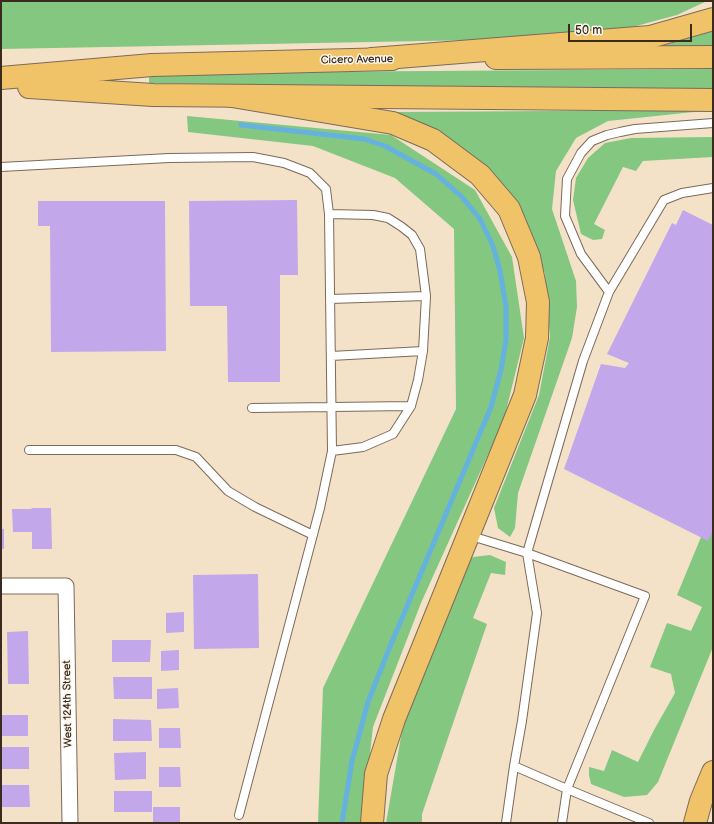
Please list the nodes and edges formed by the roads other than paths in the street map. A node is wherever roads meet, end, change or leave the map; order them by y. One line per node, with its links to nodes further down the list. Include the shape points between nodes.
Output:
1 (713, 19): 3 (main road, via 650,37)
2 (713, 57): 3 (main road, Cicero Avenue)
3 (372, 59): 4 (main road, Cicero Avenue, via 152,65)
4 (1, 78)
5 (1, 85): 6 (main road, via 153,95)
6 (232, 96): 7 (main road); 23 (main road, via 393,123 432,140 480,175 509,209 529,257 538,302 537,338 525,395)
7 (713, 100)
8 (713, 123): 12 (lane, via 614,133 592,141 581,153 567,179 565,216 581,254)
9 (1, 166): 11 (lane, via 253,157 284,163 310,173 326,189)
10 (713, 188): 12 (lane, via 682,193 664,200)
11 (329, 214): 13 (lane, via 388,218 412,235 420,250); 14 (lane)
12 (608, 292): 24 (lane, via 583,361)
13 (426, 296): 14 (lane); 15 (lane)
14 (330, 298): 16 (lane)
15 (423, 351): 16 (lane); 17 (lane)
16 (331, 356): 18 (lane)
17 (411, 406): 18 (lane); 21 (lane, via 393,434 363,447)
18 (331, 407): 19 (lane); 21 (lane)
19 (252, 408)
20 (29, 450): 22 (lane, via 176,450 196,457 228,491)
21 (332, 451): 22 (lane)
22 (313, 535): 31 (lane)
23 (467, 535): 24 (lane); 33 (main road, via 394,719 376,774)
24 (527, 553): 26 (lane, via 537,613); 29 (lane, via 645,596)
25 (1, 586): 32 (street, West 124th Street, via 66,586)
26 (514, 766): 29 (lane); 34 (lane)
27 (713, 767): 30 (main road)
28 (713, 772): 30 (main road)
29 (567, 789): 35 (lane); 36 (lane)
30 (701, 801): 37 (main road)
31 (239, 815)
32 (70, 823)
33 (372, 823)
34 (506, 823)
35 (562, 823)
36 (649, 823)
37 (695, 823)

